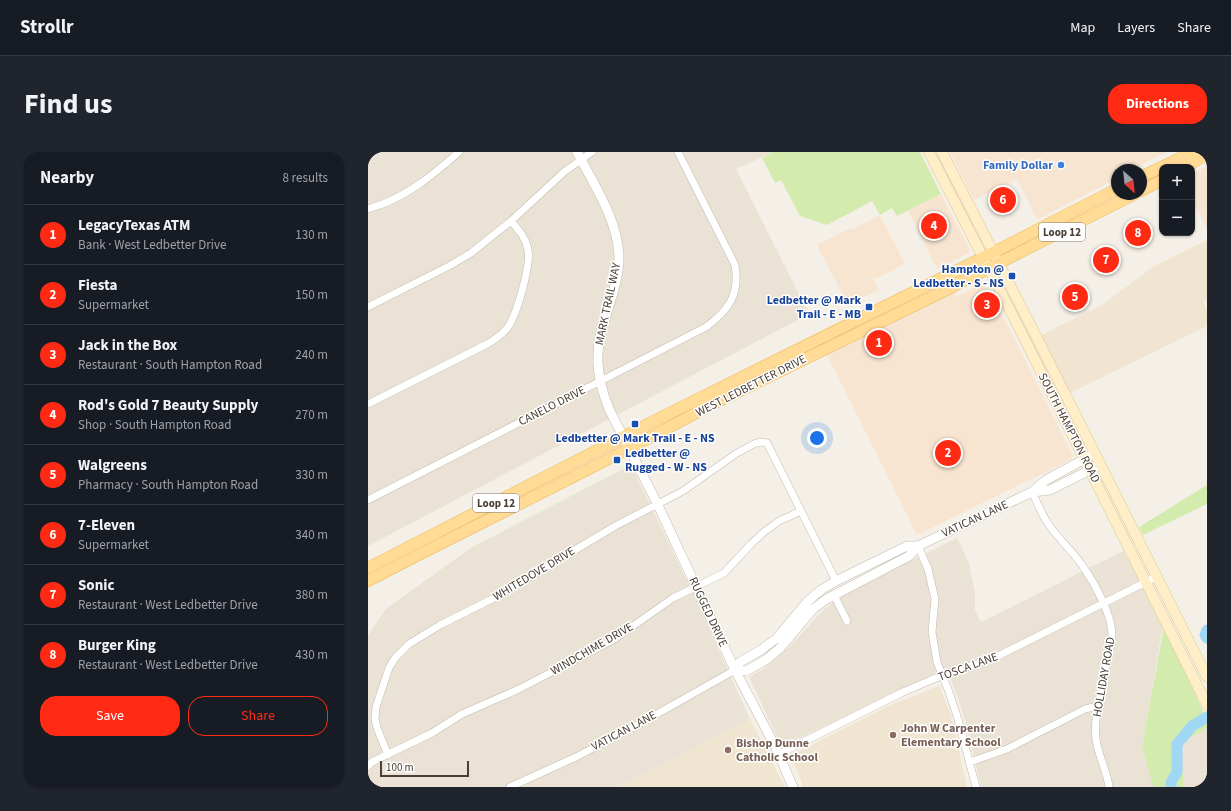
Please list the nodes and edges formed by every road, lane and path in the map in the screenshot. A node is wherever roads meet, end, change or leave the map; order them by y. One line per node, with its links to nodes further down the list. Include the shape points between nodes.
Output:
1 (459, 152): 19 (street, via 406,194)
2 (592, 152): 8 (street)
3 (678, 152): 28 (street, CANELO DRIVE, via 735,265 735,292 725,312 706,327)
4 (929, 152): 22 (main road, SOUTH HAMPTON ROAD)
5 (942, 152): 21 (main road, SOUTH HAMPTON ROAD)
6 (1193, 152): 9 (main road)
7 (1207, 155): 10 (main road)
8 (579, 156): 20 (street); 28 (street, MARK TRAIL WAY, via 605,204 617,240 619,256 615,285 599,342 597,362)
9 (1168, 164)
10 (1192, 164)
11 (1159, 168): 12 (main road)
12 (1147, 174)
13 (1159, 182): 14 (main road)
14 (1147, 188)
15 (1111, 192): 16 (main road, WEST LEDBETTER DRIVE / Loop 12)
16 (1103, 196): 18 (main road); 21 (main road, WEST LEDBETTER DRIVE / Loop 12)
17 (1124, 200): 18 (main road, WEST LEDBETTER DRIVE / Loop 12)
18 (1110, 208): 23 (main road, WEST LEDBETTER DRIVE / Loop 12)
19 (368, 209)
20 (511, 221): 26 (street, via 471,253); 29 (street, via 526,241 529,260 513,318 505,332)
21 (994, 252): 22 (main road, WEST LEDBETTER DRIVE / Loop 12); 23 (main road, SOUTH HAMPTON ROAD)
22 (983, 258): 24 (main road, SOUTH HAMPTON ROAD); 25 (main road, WEST LEDBETTER DRIVE / Loop 12)
23 (999, 263): 24 (main road, WEST LEDBETTER DRIVE / Loop 12); 30 (main road, SOUTH HAMPTON ROAD)
24 (989, 268): 27 (main road, WEST LEDBETTER DRIVE / Loop 12); 31 (main road, SOUTH HAMPTON ROAD)
25 (896, 300): 27 (main road); 32 (main road, WEST LEDBETTER DRIVE / Loop 12)
26 (368, 307)
27 (900, 313): 33 (main road, WEST LEDBETTER DRIVE / Loop 12, via 712,404)
28 (600, 381): 32 (street, MARK TRAIL WAY, via 609,409); 39 (street, CANELO DRIVE)
29 (368, 404)
30 (1074, 412): 31 (main road); 34 (main road, SOUTH HAMPTON ROAD)
31 (1063, 417): 35 (main road, SOUTH HAMPTON ROAD)
32 (623, 437): 33 (street, RUGGED DRIVE); 42 (main road, WEST LEDBETTER DRIVE / Loop 12)
33 (629, 448): 40 (street, RUGGED DRIVE); 42 (main road, WEST LEDBETTER DRIVE / Loop 12)
34 (1094, 454): 35 (street, VATICAN LANE); 36 (main road, SOUTH HAMPTON ROAD)
35 (1084, 459): 37 (main road, SOUTH HAMPTON ROAD); 38 (street, VATICAN LANE, via 1046,480)
36 (1100, 465): 37 (street, VATICAN LANE); 46 (main road, SOUTH HAMPTON ROAD)
37 (1090, 470): 38 (street, VATICAN LANE, via 1050,490); 49 (main road, SOUTH HAMPTON ROAD)
38 (1032, 492): 43 (street, VATICAN LANE); 53 (street, HOLLIDAY ROAD, via 1046,522 1082,564)
39 (369, 498)
40 (657, 503): 41 (street, WHITEDOVE DRIVE, via 683,491 737,453 763,442 769,447); 51 (street, RUGGED DRIVE); 60 (street, WHITEDOVE DRIVE, via 496,597 426,633 403,649 390,668 376,707 377,728)
41 (801, 511): 47 (street); 51 (street, WINDCHIME DRIVE, via 779,521 764,532 724,573)
42 (464, 525): 44 (main road, WEST LEDBETTER DRIVE / Loop 12); 45 (main road, WEST LEDBETTER DRIVE / Loop 12)
43 (918, 546): 47 (street, VATICAN LANE, via 907,546); 52 (street, VATICAN LANE, via 910,556); 56 (street, via 928,569 935,599 933,643)
44 (368, 568)
45 (381, 574): 48 (main road, WEST LEDBETTER DRIVE / Loop 12); 50 (main road)
46 (1156, 577): 49 (street, TOSCA LANE); 57 (main road, SOUTH HAMPTON ROAD)
47 (836, 581): 52 (street); 55 (street, VATICAN LANE, via 808,601 777,638 740,662)
48 (368, 582)
49 (1146, 582): 53 (street, TOSCA LANE); 58 (main road, SOUTH HAMPTON ROAD)
50 (368, 585)
51 (696, 587): 55 (street, RUGGED DRIVE); 60 (street, WINDCHIME DRIVE, via 657,608 627,631 592,652 462,714 432,733)
52 (834, 595): 54 (street); 55 (street, VATICAN LANE, via 814,609 767,659 746,671)
53 (1104, 604): 56 (street, TOSCA LANE, via 996,658); 59 (street, HOLLIDAY ROAD, via 1110,617 1112,635)
54 (847, 621)
55 (735, 670): 61 (street, RUGGED DRIVE); 64 (street, VATICAN LANE, via 634,726)
56 (942, 676): 61 (street, TOSCA LANE, via 880,703); 62 (street)
57 (1207, 677)
58 (1205, 702)
59 (1098, 706): 62 (street, via 1085,709 1007,749); 67 (street, HOLLIDAY ROAD, via 1095,738)
60 (388, 754): 63 (street, WINDCHIME DRIVE)
61 (779, 754): 65 (street, RUGGED DRIVE)
62 (970, 762): 66 (street)
63 (368, 766)
64 (510, 787)
65 (793, 787)
66 (976, 787)
67 (1109, 787)

